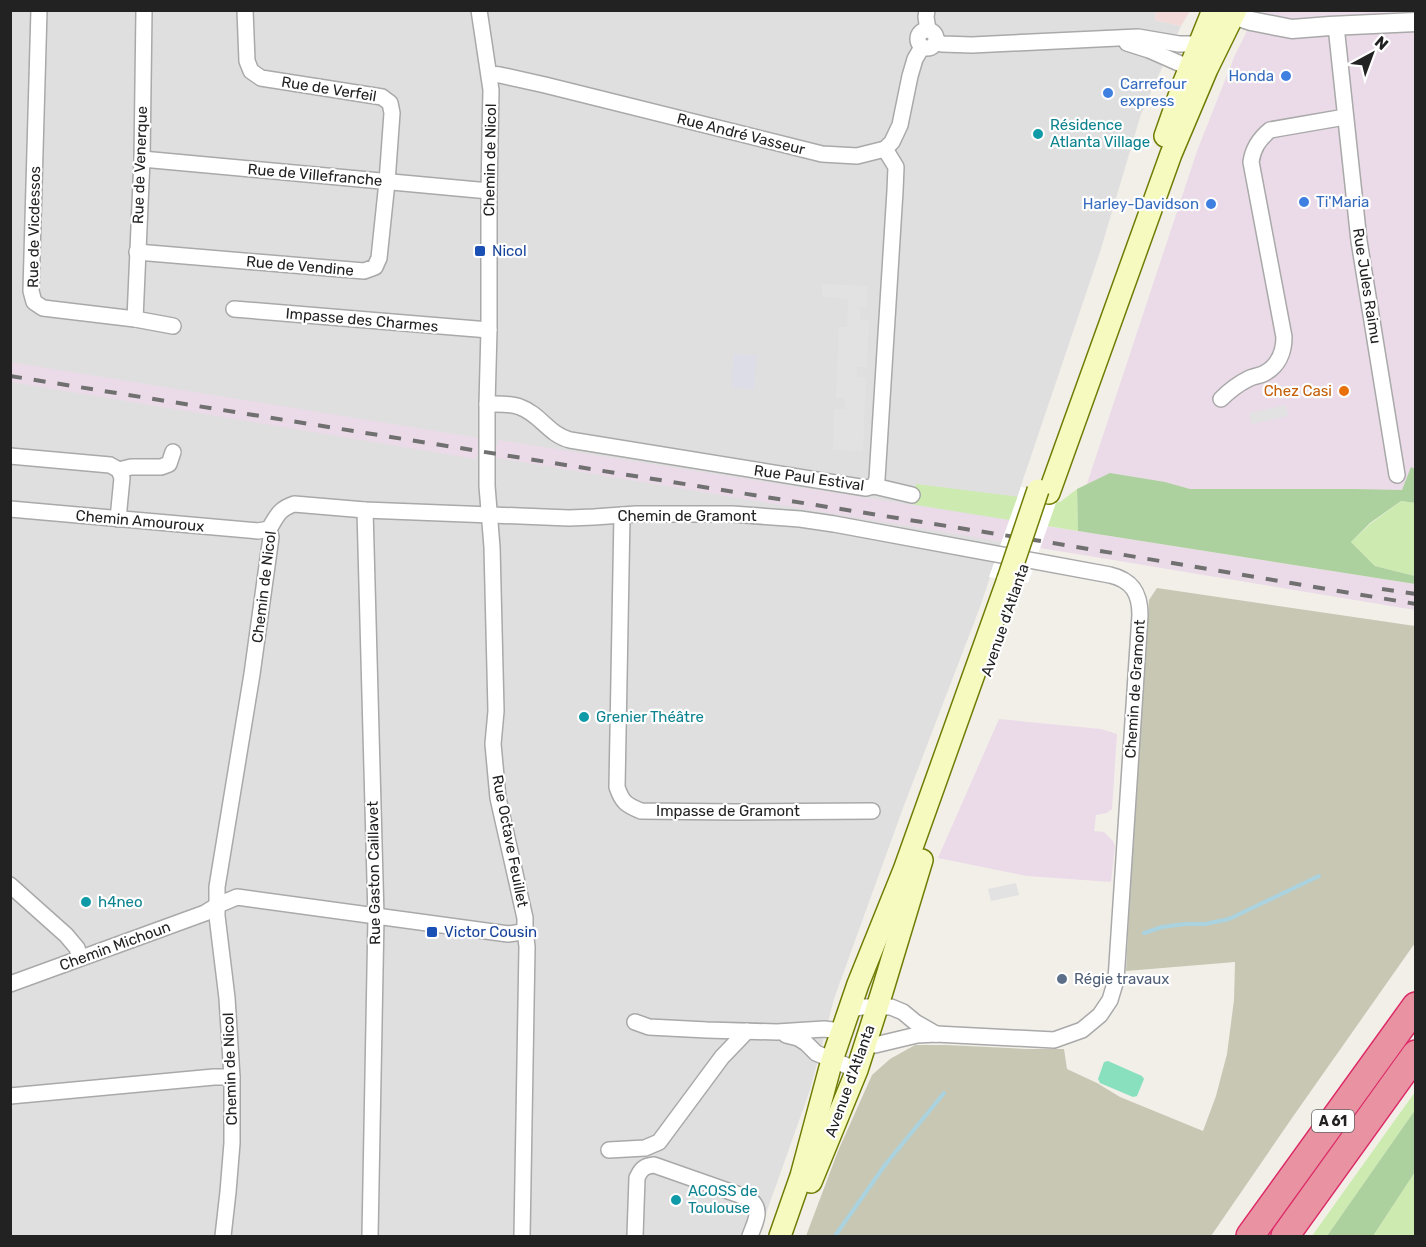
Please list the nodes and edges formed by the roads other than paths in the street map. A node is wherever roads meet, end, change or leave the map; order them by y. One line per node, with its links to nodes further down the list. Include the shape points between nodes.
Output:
1 (39, 10): 22 (street, Rue de Vicdessos, via 31,291 34,302 44,308)
2 (144, 10): 17 (street, Rue de Venerque)
3 (245, 10): 18 (street, Rue de Verfeil, via 247,61 251,71 261,78 382,97 390,103)
4 (479, 10): 14 (street, Chemin de Nicol)
5 (927, 10): 12 (street)
6 (1266, 10): 10 (street)
7 (1227, 12): 10 (street, via 1276,27); 13 (main road, Avenue d'Atlanta)
8 (1416, 22): 9 (street)
9 (1336, 26): 10 (street); 15 (street, Rue Jules Raimu)
10 (1305, 27)
11 (1109, 38): 12 (street, via 972,45 942,44); 13 (street); 13 (street, via 1138,37 1179,44)
12 (929, 39): 16 (street, via 915,58 900,125)
13 (1202, 59): 39 (main road, Avenue d'Atlanta, bridge)
14 (490, 74): 16 (street, Rue André Vasseur, via 822,154 857,156); 19 (street, Chemin de Nicol)
15 (1345, 117): 25 (street, via 1270,130 1252,152 1284,349 1266,373 1248,379); 30 (street, Rue Jules Raimu, via 1359,241)
16 (885, 149): 31 (street, Rue Paul Estival, via 896,167)
17 (142, 159): 18 (street, Rue de Villefranche); 20 (street, Rue de Venerque)
18 (387, 182): 19 (street, Rue de Villefranche); 20 (street, Rue de Vendine, via 379,258 375,267 364,271)
19 (489, 191): 24 (street, Chemin de Nicol)
20 (137, 252): 22 (street, Rue de Venerque)
21 (234, 309): 24 (street, Impasse des Charmes)
22 (135, 319): 23 (street, Rue de Vicdessos)
23 (173, 326)
24 (489, 330): 26 (street, Chemin de Nicol)
25 (1221, 399)
26 (487, 404): 31 (street, Rue Paul Estival, via 520,407 570,440 866,488); 35 (street, Chemin de Nicol)
27 (173, 452): 29 (street, via 169,464 161,467)
28 (10, 456): 29 (street, via 110,465)
29 (119, 470): 37 (street, via 122,478)
30 (1397, 475)
31 (874, 486): 32 (street)
32 (912, 495)
33 (10, 509): 37 (street, Chemin Amouroux)
34 (365, 510): 35 (street, Chemin de Nicol); 38 (street, Chemin de Nicol, via 294,504 284,507); 43 (street, Rue Gaston Caillavet)
35 (491, 515): 36 (street, Chemin de Gramont); 44 (street, Rue Octave Feuillet, via 496,711 493,744 498,798 525,918)
36 (622, 515): 40 (street, Impasse de Gramont, via 617,787 621,798 641,811); 54 (street, Chemin de Gramont, via 732,514 816,521 1110,575 1124,580 1137,594 1140,615 1116,980 1110,1000 1082,1030 1054,1040)
37 (118, 519): 38 (street, Chemin Amouroux)
38 (269, 529): 42 (street, Chemin de Nicol, via 270,549 217,887)
39 (1014, 580): 47 (main road, Avenue d'Atlanta); 49 (main road, Avenue d'Atlanta)
40 (872, 811)
41 (10, 885): 45 (street, via 66,935)
42 (218, 905): 43 (street, Chemin Michoun, via 237,897); 45 (street, Chemin Michoun, via 205,914); 59 (street, Chemin de Nicol)
43 (376, 917): 44 (street, Chemin Michoun, via 508,934); 63 (street, Rue Gaston Caillavet)
44 (522, 932): 64 (street, Rue Octave Feuillet, via 528,958)
45 (80, 958): 46 (street, Chemin Michoun)
46 (10, 984)
47 (878, 1006): 49 (street, Chemin de Gramont); 54 (street, Chemin de Gramont, via 891,1006); 55 (main road, Avenue d'Atlanta)
48 (1416, 1006): 69 (highway, A 61)
49 (849, 1010): 52 (main road, Avenue d'Atlanta)
50 (635, 1022): 51 (street, via 648,1027)
51 (747, 1031): 53 (street); 61 (street, via 722,1057 659,1142 645,1148)
52 (842, 1031): 53 (street); 55 (main road); 57 (main road, Avenue d'Atlanta)
53 (777, 1032): 57 (street, via 798,1038)
54 (936, 1034): 55 (street, Chemin de Gramont, via 875,1045)
55 (865, 1043): 58 (main road, Avenue d'Atlanta)
56 (1416, 1054): 70 (highway, A 61)
57 (832, 1060): 58 (street); 67 (main road, Avenue d'Atlanta, via 801,1176)
58 (857, 1070): 68 (main road, Avenue d'Atlanta)
59 (232, 1077): 60 (street); 62 (street, Chemin de Nicol, via 232,1143)
60 (10, 1096)
61 (609, 1150)
62 (223, 1236)
63 (370, 1236)
64 (522, 1236)
65 (635, 1236): 66 (street, via 637,1178 646,1166 654,1165 754,1202 758,1215)
66 (750, 1236)
67 (780, 1236)
68 (792, 1236)
69 (1250, 1236)
70 (1285, 1236)

